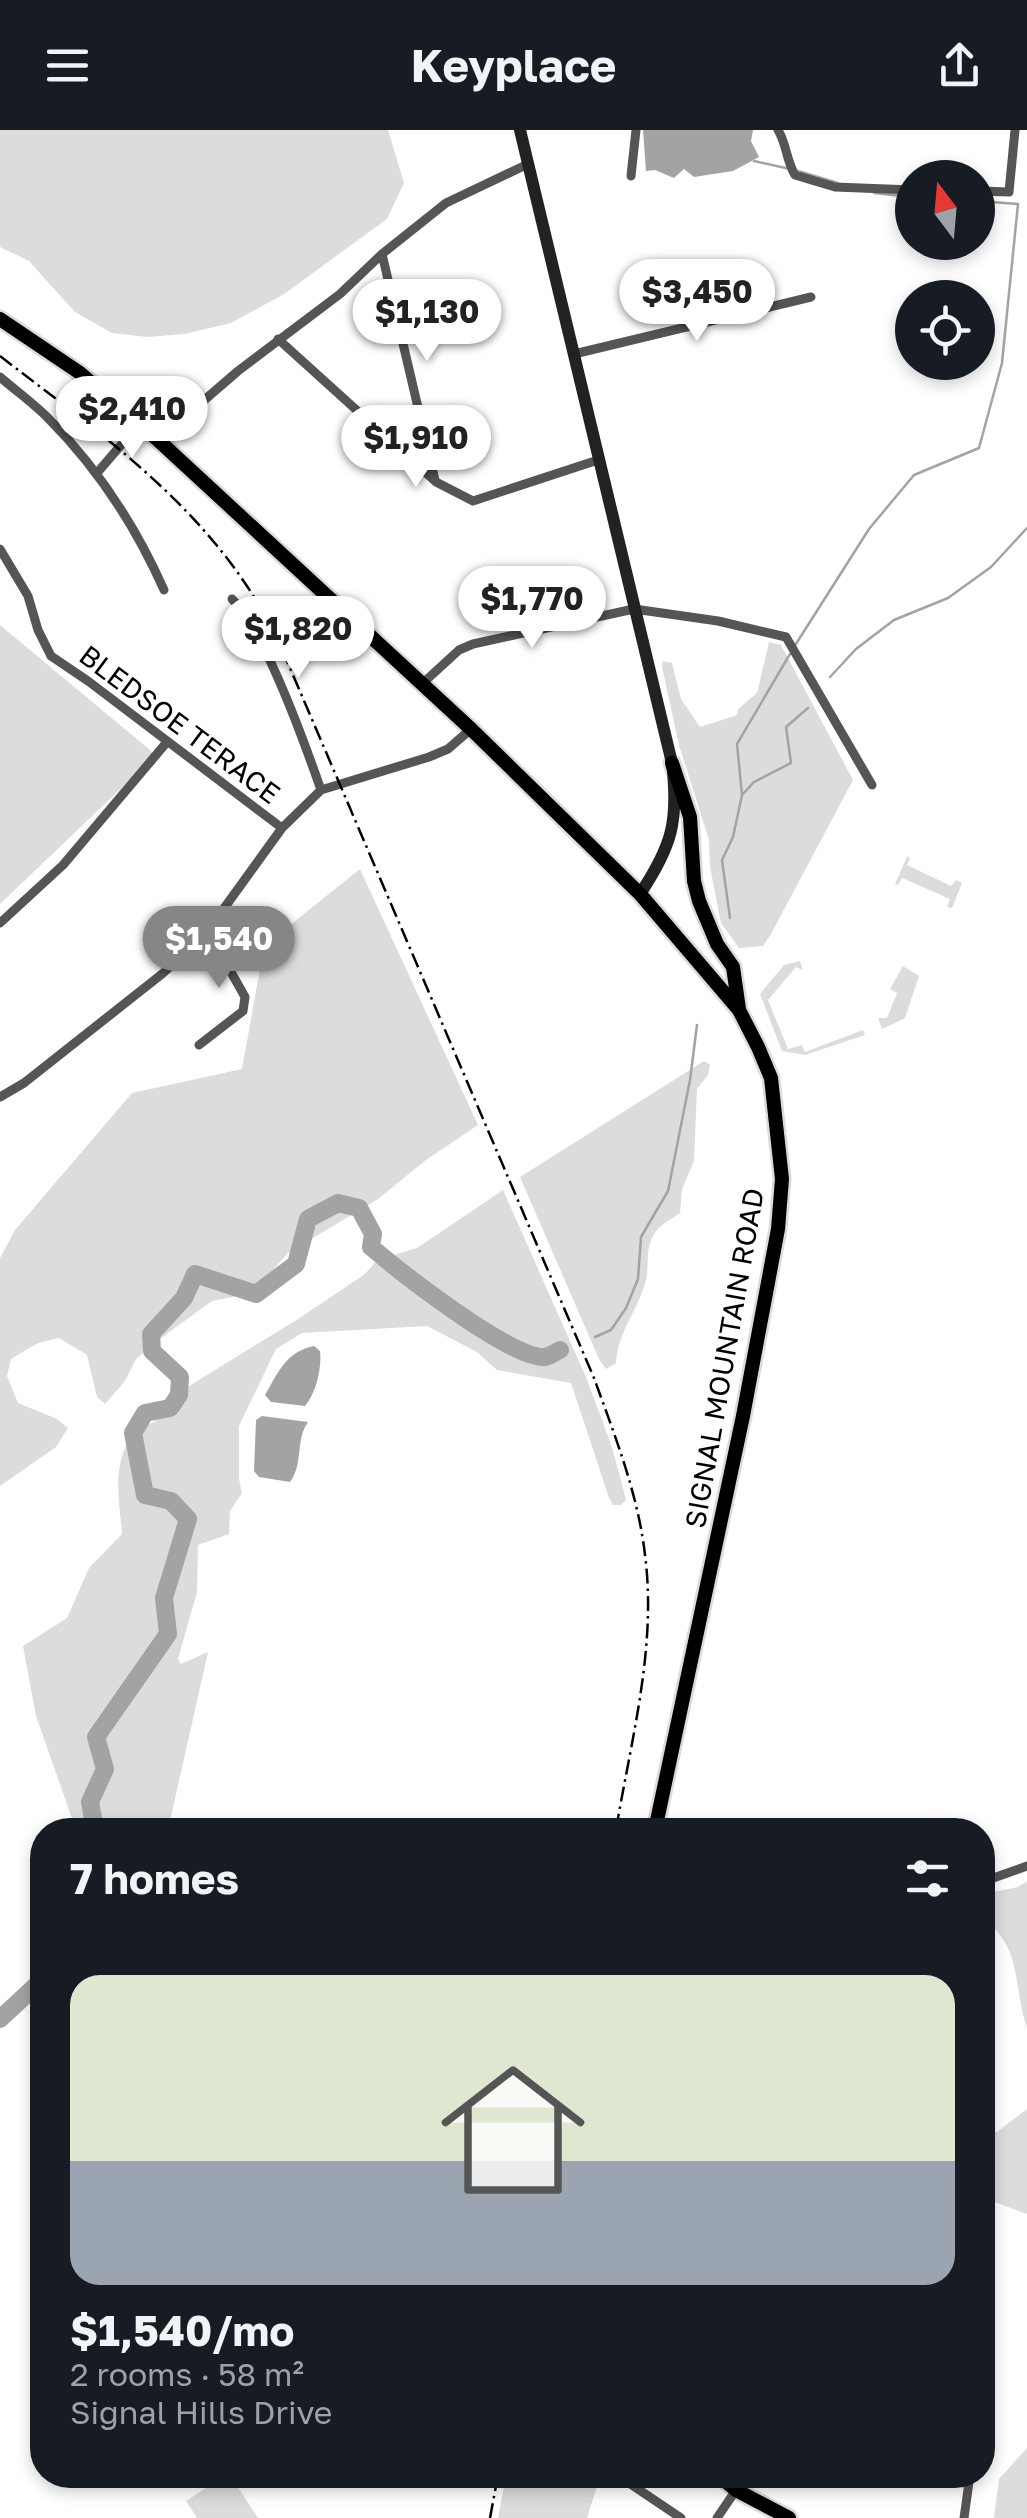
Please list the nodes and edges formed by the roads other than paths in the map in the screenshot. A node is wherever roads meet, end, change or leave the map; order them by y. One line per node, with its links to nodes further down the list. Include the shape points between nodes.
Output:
1 (520, 130): 5 (main road)
2 (636, 130): 6 (street)
3 (778, 130): 7 (street, via 795,175 835,188)
4 (1014, 130): 8 (street, via 1009,192)
5 (526, 165): 9 (street, via 446,203); 13 (main road)
6 (631, 176)
7 (895, 190)
8 (995, 192)
9 (382, 254): 12 (street); 19 (street)
10 (811, 297): 13 (street)
11 (0, 319): 15 (main road, SIGNAL MOUNTAIN ROAD, via 80,373)
12 (278, 339): 16 (street); 19 (street)
13 (574, 354): 17 (main road)
14 (0, 377): 18 (street, via 44,414)
15 (139, 424): 16 (main road, SIGNAL MOUNTAIN ROAD); 18 (street)
16 (158, 440): 24 (main road, SIGNAL MOUNTAIN ROAD)
17 (598, 460): 19 (street, via 473,501); 23 (main road)
18 (96, 474): 21 (street)
19 (436, 482)
20 (0, 549): 26 (street, BLEDSOE TERACE, via 28,596 51,656)
21 (164, 590)
22 (232, 598): 29 (street, via 253,629)
23 (634, 610): 24 (street, via 472,644); 27 (main road); 28 (street, via 786,637)
24 (423, 683): 25 (main road, SIGNAL MOUNTAIN ROAD)
25 (471, 729): 29 (street, via 448,750); 31 (main road, SIGNAL MOUNTAIN ROAD)
26 (167, 742): 30 (street, BLEDSOE TERACE); 32 (street, via 63,865)
27 (672, 763): 31 (main road, via 675,820 661,862); 34 (main road, via 690,817 698,901 733,967)
28 (872, 785)
29 (321, 790): 30 (street)
30 (282, 828): 33 (street)
31 (640, 894): 34 (main road, SIGNAL MOUNTAIN ROAD)
32 (0, 922)
33 (208, 931): 35 (street, via 245,997 243,1011); 36 (street)
34 (739, 1010): 37 (main road, SIGNAL MOUNTAIN ROAD, via 770,1078 782,1180 778,1229)
35 (199, 1045)
36 (0, 1097)
37 (657, 1818)
38 (1027, 1866): 39 (street)
39 (995, 1877)
40 (636, 2488): 44 (street)
41 (734, 2488): 43 (main road)
42 (968, 2488): 47 (street)
43 (736, 2490): 45 (street); 46 (main road)
44 (681, 2518)
45 (716, 2518)
46 (789, 2518)
47 (964, 2518)

